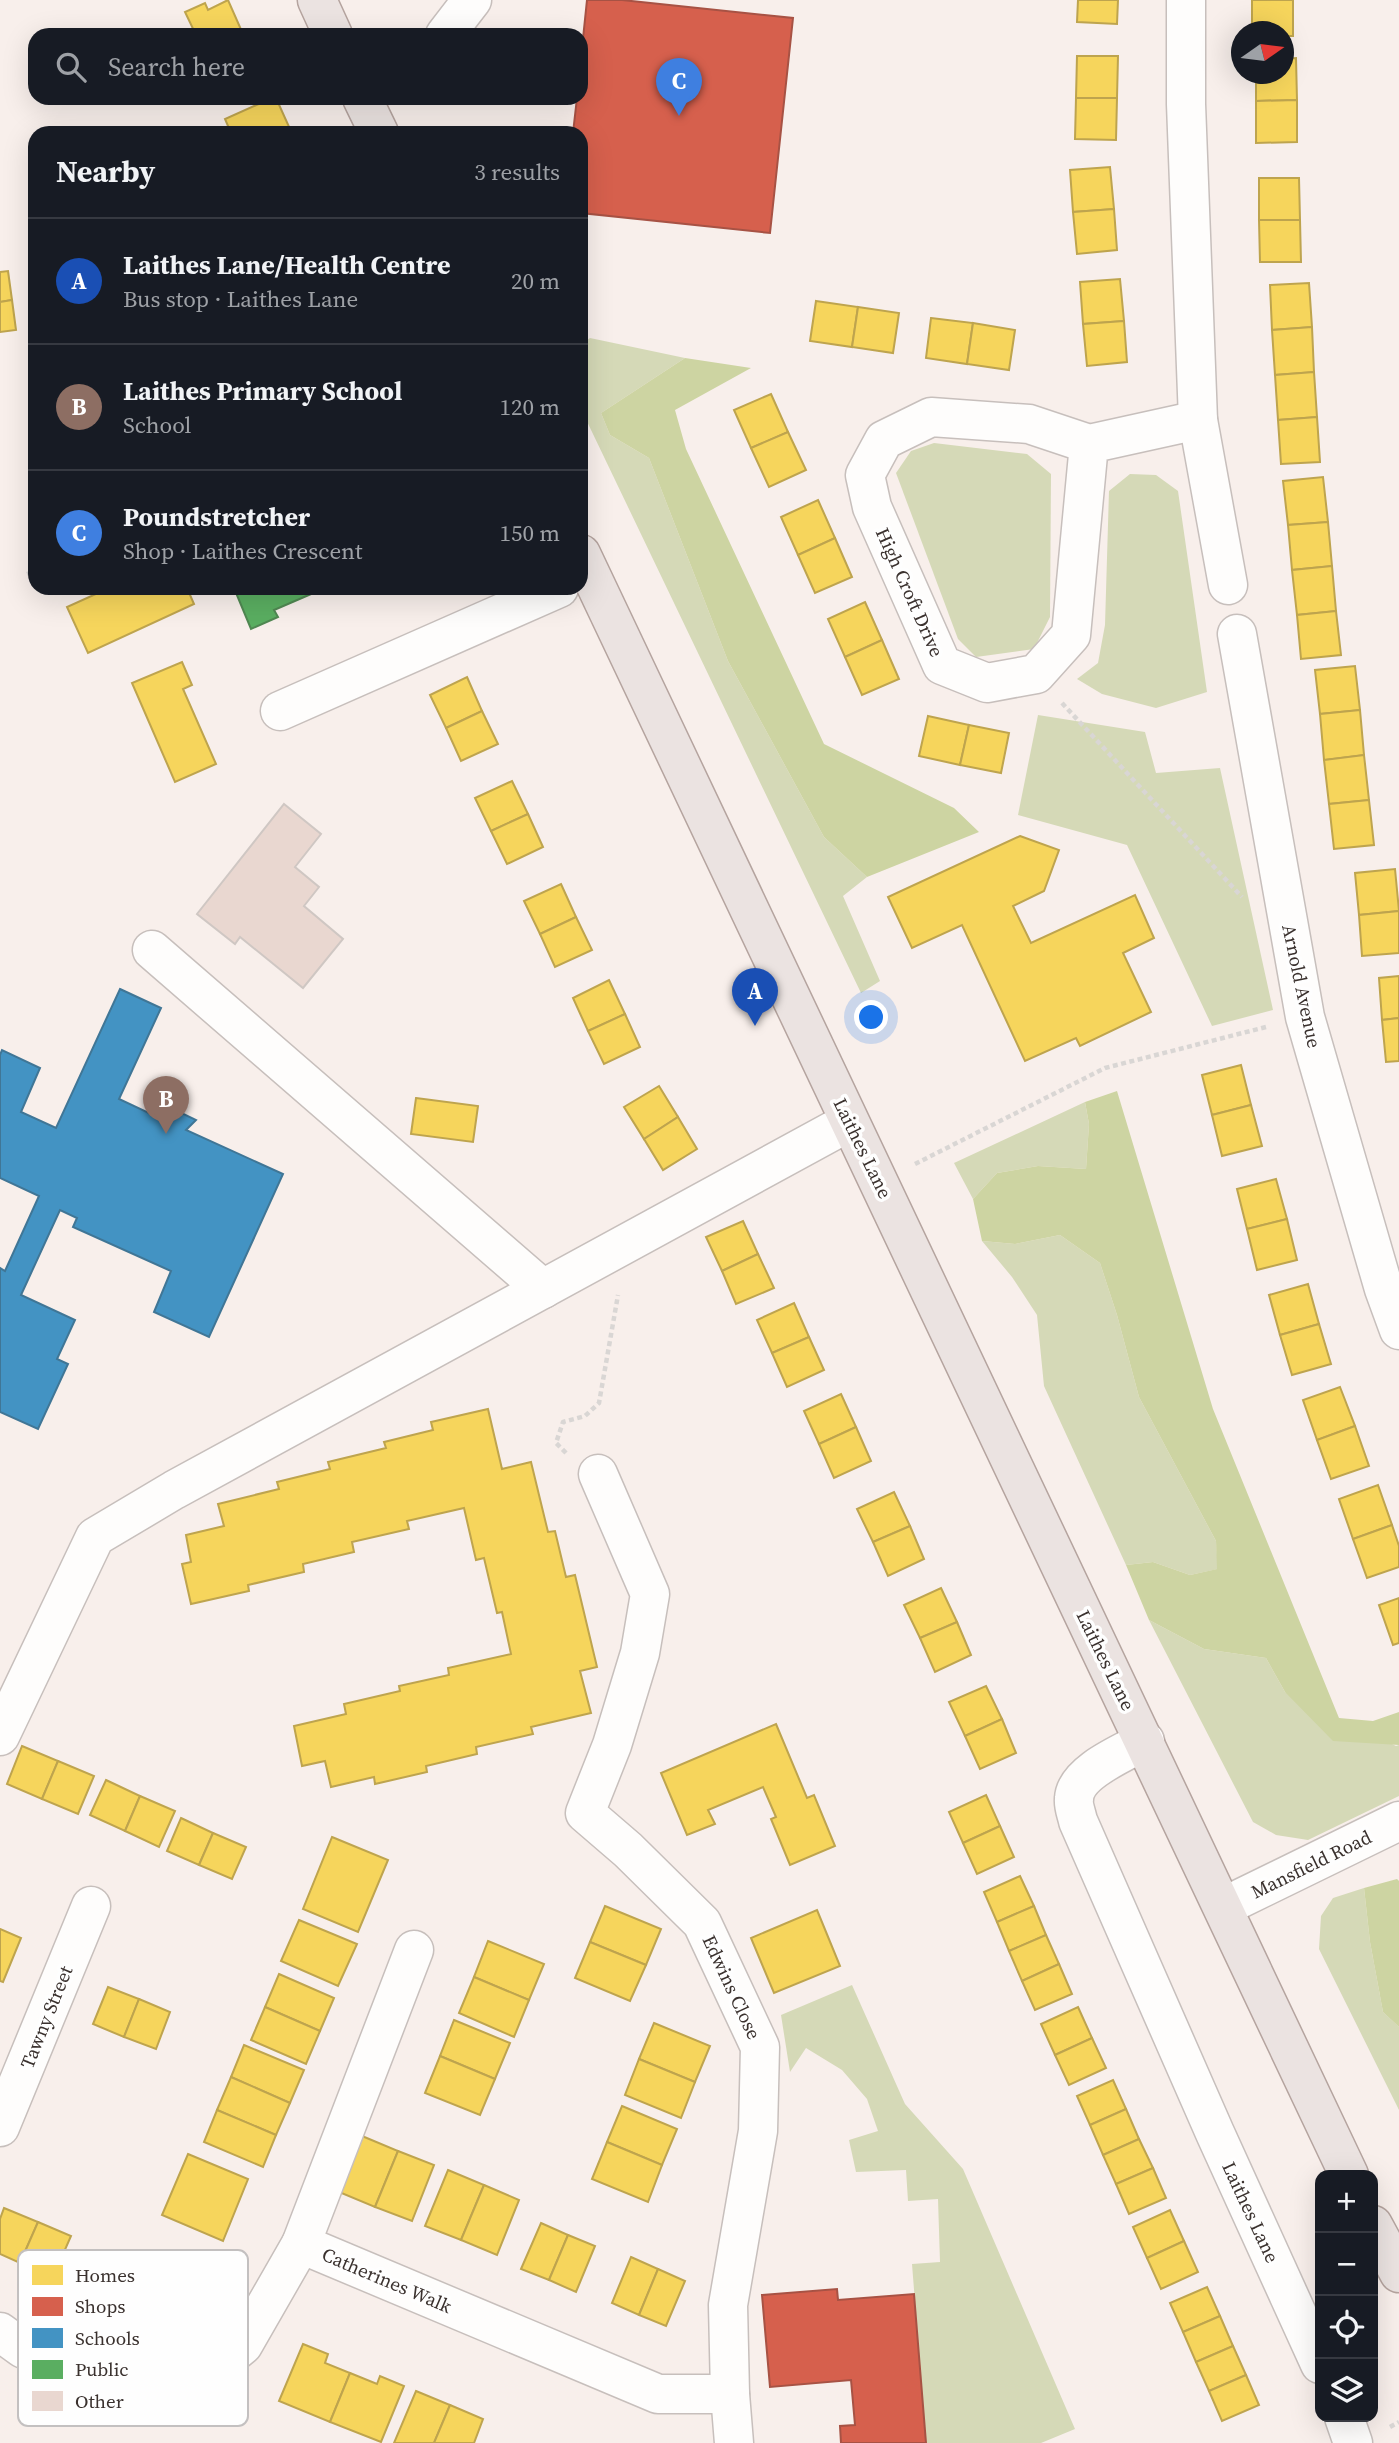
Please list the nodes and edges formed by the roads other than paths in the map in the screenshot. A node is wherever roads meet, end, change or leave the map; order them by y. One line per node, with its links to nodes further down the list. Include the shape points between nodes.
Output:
1 (317, 0): 4 (main road)
2 (472, 0): 5 (street)
3 (1186, 0): 8 (street)
4 (330, 28)
5 (450, 28)
6 (365, 105): 7 (main road)
7 (376, 126)
8 (1198, 420): 9 (street); 10 (street)
9 (1089, 444): 9 (street, High Croft Drive, via 1029,424 931,416 884,440 865,475 872,507 942,665 987,683 1036,674 1071,635)
10 (1228, 585)
11 (588, 594): 16 (main road, Laithes Lane)
12 (532, 595): 14 (street)
13 (1237, 634): 17 (street, Arnold Avenue, via 1305,1017)
14 (280, 711)
15 (152, 950): 18 (street)
16 (849, 1122): 18 (street); 22 (main road, Laithes Lane)
17 (1391, 1286): 19 (street, Arnold Avenue)
18 (543, 1289): 21 (street, via 95,1537)
19 (1399, 1330)
20 (598, 1474): 34 (street, Edwins Close, via 650,1594 640,1653 585,1814 702,1923 760,2046 758,2131 728,2305)
21 (0, 1736)
22 (1145, 1741): 25 (main road, Laithes Lane); 33 (street, Laithes Lane, via 1092,1770 1078,1784 1073,1800 1078,1821)
23 (1399, 1821): 25 (street, Mansfield Road)
24 (91, 1906): 27 (street, Tawny Street)
25 (1223, 1908): 28 (main road, Laithes Lane)
26 (414, 1950): 30 (street, Catherines Walk)
27 (0, 2127)
28 (1347, 2170)
29 (1377, 2233): 31 (main road)
30 (301, 2244): 32 (street); 34 (street, Catherines Walk, via 658,2394)
31 (1399, 2273)
32 (248, 2336)
33 (1318, 2359)
34 (730, 2395): 36 (street, Edwins Close)
35 (1346, 2422): 37 (street)
36 (734, 2443)
37 (1353, 2443)

